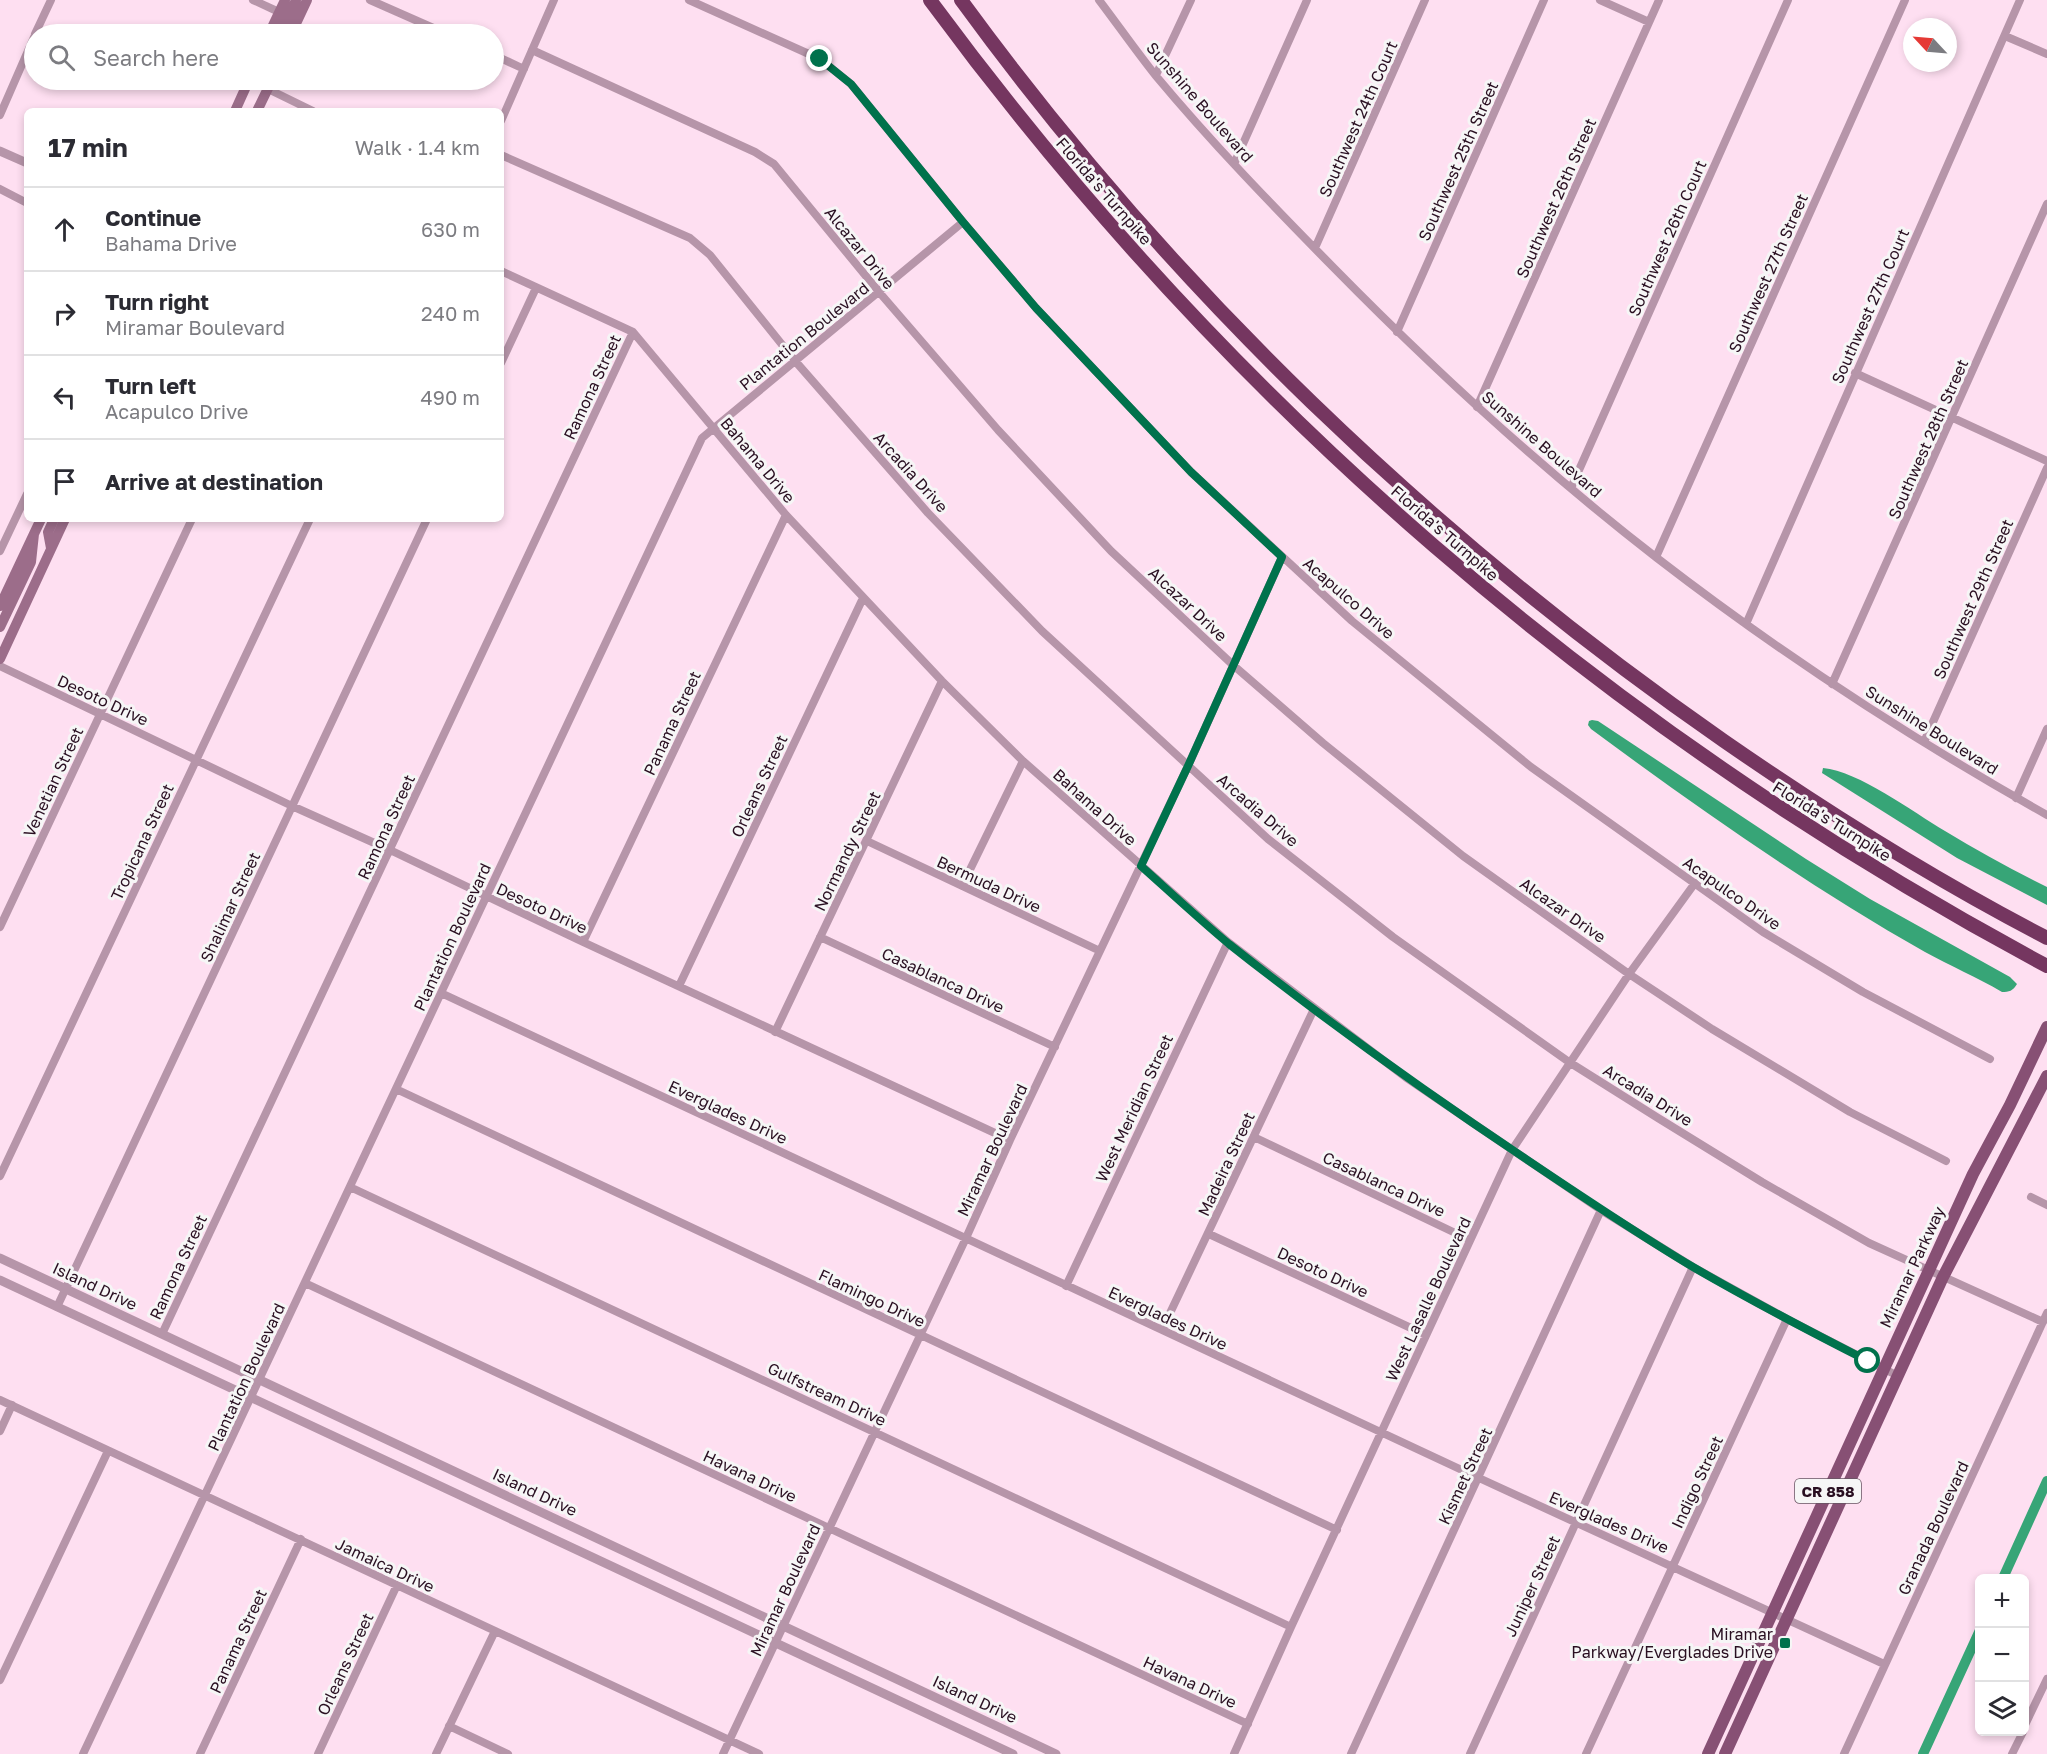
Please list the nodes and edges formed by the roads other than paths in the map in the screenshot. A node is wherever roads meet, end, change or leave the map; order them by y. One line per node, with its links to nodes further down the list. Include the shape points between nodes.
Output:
1 (51, 0): 23 (street)
2 (253, 0): 21 (street)
3 (285, 0): 21 (main road)
4 (296, 0): 25 (main road)
5 (307, 0): 26 (main road)
6 (370, 0): 27 (street)
7 (554, 0): 29 (street)
8 (689, 0): 50 (street, Acapulco Drive, via 828,65 851,84)
9 (930, 0): 109 (highway, Florida's Turnpike, via 1040,143 1140,260 1256,382 1430,544 1556,648 1723,770 1879,871)
10 (961, 0): 105 (highway, Florida's Turnpike, via 1074,146 1191,279 1302,393 1455,534 1617,664 1775,776 1909,860)
11 (1099, 0): 34 (street, Sunshine Boulevard)
12 (1191, 0): 34 (street)
13 (1307, 0): 46 (street)
14 (1425, 0): 51 (street, Southwest 24th Court)
15 (1544, 0): 56 (street, Southwest 25th Street)
16 (1600, 0): 22 (street)
17 (1659, 0): 22 (street, Southwest 26th Street)
18 (1788, 0): 65 (street, Southwest 26th Court)
19 (1905, 0): 78 (street, Southwest 27th Street)
20 (2020, 0): 28 (street, Southwest 27th Court)
21 (279, 12): 24 (main road)
22 (1649, 22): 60 (street, Southwest 26th Street)
23 (40, 24)
24 (274, 24)
25 (285, 24)
26 (296, 24)
27 (424, 24)
28 (2005, 36): 30 (street); 59 (street, Southwest 27th Court)
29 (532, 50): 33 (street); 54 (street, Alcazar Drive, via 774,164)
30 (2047, 54)
31 (504, 60): 33 (street)
32 (24, 61): 42 (street)
33 (524, 69): 41 (street)
34 (1156, 75): 46 (street, Sunshine Boulevard)
35 (244, 90): 38 (main road)
36 (265, 90): 39 (main road)
37 (279, 90): 40 (street)
38 (236, 108)
39 (258, 108)
40 (308, 108)
41 (504, 114)
42 (0, 115)
43 (0, 151): 45 (street)
44 (504, 156): 58 (street, Arcadia Drive, via 690,238 710,255)
45 (24, 162)
46 (1234, 164): 51 (street, Sunshine Boulevard)
47 (0, 189): 48 (street)
48 (24, 201)
49 (2047, 204): 61 (street, Southwest 28th Street)
50 (963, 222): 54 (street, Plantation Boulevard); 77 (street, Acapulco Drive, via 1036,308 1191,472)
51 (1315, 248): 56 (street, Sunshine Boulevard)
52 (504, 273): 53 (street, Bahama Drive)
53 (536, 288): 55 (street, Bahama Drive); 57 (street)
54 (879, 292): 58 (street, Plantation Boulevard); 84 (street, Alcazar Drive, via 998,430 1111,551)
55 (633, 332): 62 (street, Bahama Drive); 98 (street, Ramona Street)
56 (1397, 332): 60 (street, Sunshine Boulevard)
57 (504, 357)
58 (796, 362): 62 (street, Plantation Boulevard); 93 (street, Arcadia Drive, via 928,513 1042,631)
59 (1855, 373): 61 (street); 81 (street, Southwest 27th Court)
60 (1477, 407): 65 (street, Sunshine Boulevard)
61 (1952, 418): 63 (street); 87 (street, Southwest 28th Street)
62 (713, 427): 67 (street, Bahama Drive); 102 (street, Plantation Boulevard, via 702,438)
63 (2047, 461)
64 (2047, 468): 90 (street, Southwest 29th Street)
65 (1571, 488): 78 (street, Sunshine Boulevard)
66 (24, 500): 76 (street)
67 (786, 515): 79 (street, Bahama Drive); 106 (street, Panama Street)
68 (40, 522): 74 (main road)
69 (53, 522): 75 (main road, via 48,532)
70 (64, 522): 75 (main road)
71 (191, 522): 88 (street, Venetian Street)
72 (309, 522): 91 (street, Tropicana Street)
73 (426, 522): 95 (street, Shalimar Street)
74 (34, 534): 80 (main road); 82 (main road, via 30,562)
75 (51, 548): 83 (main road)
76 (0, 551)
77 (1282, 557): 84 (street, Miramar Boulevard); 100 (street, Acapulco Drive, via 1352,621 1531,767)
78 (1656, 557): 81 (street, Sunshine Boulevard)
79 (863, 598): 86 (street, Bahama Drive); 111 (street, Orleans Street)
80 (0, 606)
81 (1746, 624): 87 (street, Sunshine Boulevard)
82 (0, 627)
83 (0, 659)
84 (1233, 665): 93 (street, Miramar Boulevard); 110 (street, Alcazar Drive, via 1462,856)
85 (0, 666): 88 (street, Desoto Drive)
86 (942, 681): 92 (street, Bahama Drive); 97 (street, Normandy Street)
87 (1832, 684): 90 (street, Sunshine Boulevard)
88 (100, 715): 91 (street, Desoto Drive); 103 (street, Venetian Street)
89 (2047, 729): 94 (street)
90 (1924, 742): 94 (street, Sunshine Boulevard)
91 (196, 759): 95 (street, Desoto Drive); 125 (street, Tropicana Street)
92 (1023, 761): 99 (street, Bahama Drive); 101 (street)
93 (1188, 766): 99 (street, Miramar Boulevard); 118 (street, Arcadia Drive, via 1268,839 1393,937)
94 (2016, 798): 96 (street, Sunshine Boulevard)
95 (292, 806): 98 (street, Desoto Drive); 140 (street, Shalimar Street)
96 (2047, 815)
97 (867, 841): 101 (street, Bermuda Drive); 104 (street, Normandy Street)
98 (390, 850): 102 (street, Desoto Drive); 146 (street, Ramona Street)
99 (1141, 866): 107 (street, Bahama Drive); 108 (street, Miramar Boulevard)
100 (1695, 883): 110 (street, West Lasalle Boulevard); 117 (street, Acapulco Drive, via 1763,932 1863,992)
101 (962, 886): 108 (street, Bermuda Drive)
102 (486, 896): 106 (street, Desoto Drive); 112 (street, Plantation Boulevard)
103 (0, 927)
104 (820, 937): 115 (street, Normandy Street); 116 (street, Casablanca Drive)
105 (2047, 938)
106 (583, 942): 111 (street, Desoto Drive)
107 (1227, 942): 113 (street, Bahama Drive); 139 (street, West Meridian Street)
108 (1100, 951): 116 (street, Miramar Boulevard)
109 (2047, 966)
110 (1629, 974): 118 (street, West Lasalle Boulevard); 124 (street, Alcazar Drive, via 1850,1112)
111 (679, 986): 115 (street, Desoto Drive)
112 (441, 993): 120 (street, Plantation Boulevard); 131 (street, Everglades Drive)
113 (1314, 1009): 121 (street, Madeira Street); 123 (street, Bahama Drive)
114 (2047, 1028): 135 (main road, Miramar Parkway / CR 858)
115 (775, 1032): 122 (street, Desoto Drive)
116 (1055, 1047): 122 (street, Miramar Boulevard)
117 (1990, 1059)
118 (1569, 1062): 123 (street, West Lasalle Boulevard); 135 (street, Arcadia Drive, via 1762,1182 1869,1243)
119 (2047, 1076): 136 (main road, Miramar Parkway / CR 858)
120 (396, 1089): 126 (street, Plantation Boulevard); 147 (street, Flamingo Drive)
121 (1254, 1137): 130 (street, Madeira Street); 132 (street, Casablanca Drive)
122 (1010, 1140): 131 (street, Miramar Boulevard)
123 (1512, 1150): 129 (street, Bahama Drive); 132 (street, West Lasalle Boulevard)
124 (1946, 1161)
125 (0, 1176)
126 (350, 1187): 138 (street, Plantation Boulevard); 156 (street, Gulfstream Drive)
127 (2031, 1197): 128 (street)
128 (2047, 1205)
129 (1602, 1210): 134 (street, Bahama Drive); 159 (street, Kismet Street)
130 (1209, 1234): 145 (street, Madeira Street); 148 (street, Desoto Drive)
131 (966, 1238): 139 (street, Everglades Drive); 147 (street, Miramar Boulevard)
132 (1470, 1240): 148 (street, West Lasalle Boulevard)
133 (0, 1258): 140 (street, Island Drive)
134 (1693, 1267): 143 (street, Bahama Drive); 161 (street, Juniper Street)
135 (1929, 1270): 136 (street, Arcadia Drive); 149 (main road, Miramar Parkway / CR 858)
136 (1943, 1277): 144 (street, Arcadia Drive); 150 (main road, Miramar Parkway / CR 858)
137 (0, 1280): 141 (street, Island Drive)
138 (305, 1283): 151 (street, Plantation Boulevard); 162 (street, Havana Drive)
139 (1066, 1286): 145 (street, Everglades Drive)
140 (66, 1289): 141 (street, Shalimar Street); 146 (street, Island Drive)
141 (57, 1307): 152 (street, Island Drive)
142 (2047, 1313): 144 (street, Granada Boulevard)
143 (1788, 1320): 149 (street, Bahama Drive); 165 (street, Indigo Street)
144 (2043, 1322): 173 (street, Granada Boulevard)
145 (1162, 1330): 157 (street, Everglades Drive)
146 (162, 1334): 151 (street, Island Drive)
147 (920, 1335): 156 (street, Miramar Boulevard); 163 (street, Flamingo Drive)
148 (1426, 1335): 157 (street, West Lasalle Boulevard)
149 (1883, 1369): 150 (street, Bahama Drive); 167 (main road, Miramar Parkway / CR 858)
150 (1898, 1376): 168 (main road, Miramar Parkway / CR 858)
151 (259, 1380): 152 (street, Plantation Boulevard); 169 (street, Island Drive)
152 (251, 1397): 160 (street, Plantation Boulevard); 172 (street, Island Drive)
153 (0, 1400): 154 (street, Jamaica Drive)
154 (12, 1405): 155 (street); 158 (street, Jamaica Drive)
155 (0, 1431)
156 (874, 1431): 162 (street, Miramar Boulevard); 170 (street, Gulfstream Drive)
157 (1382, 1433): 159 (street, Everglades Drive); 163 (street, West Lasalle Boulevard)
158 (108, 1451): 160 (street, Jamaica Drive); 175 (street)
159 (1479, 1478): 161 (street, Everglades Drive); 191 (street, Kismet Street)
160 (205, 1495): 164 (street, Jamaica Drive); 181 (street, Plantation Boulevard)
161 (1576, 1522): 165 (street, Everglades Drive); 192 (street, Juniper Street)
162 (828, 1528): 169 (street, Miramar Boulevard); 177 (street, Havana Drive)
163 (1337, 1530): 170 (street, West Lasalle Boulevard)
164 (301, 1539): 166 (street, Jamaica Drive); 182 (street, Panama Street)
165 (1672, 1566): 167 (street, Everglades Drive); 193 (street, Indigo Street)
166 (397, 1585): 171 (street, Jamaica Drive); 183 (street, Orleans Street)
167 (1773, 1613): 168 (street, Everglades Drive); 194 (main road, Miramar Parkway / CR 858)
168 (1786, 1619): 173 (street, Everglades Drive); 195 (main road, Miramar Parkway / CR 858)
169 (783, 1625): 172 (street, Miramar Boulevard); 189 (street, Island Drive)
170 (1291, 1627): 177 (street, West Lasalle Boulevard)
171 (495, 1631): 178 (street); 180 (street, Jamaica Drive)
172 (774, 1644): 180 (street, Miramar Boulevard); 188 (street, Island Drive)
173 (1884, 1664): 196 (street, Granada Boulevard)
174 (2047, 1679): 176 (street)
175 (0, 1680)
176 (2029, 1718)
177 (1248, 1724): 190 (street, West Lasalle Boulevard)
178 (449, 1726): 184 (street); 185 (street)
179 (2021, 1736): 197 (street)
180 (730, 1740): 186 (street, Miramar Boulevard); 187 (street, Jamaica Drive)
181 (83, 1754)
182 (200, 1754)
183 (318, 1754)
184 (436, 1754)
185 (508, 1754)
186 (723, 1754)
187 (759, 1754)
188 (1013, 1754)
189 (1056, 1754)
190 (1234, 1754)
191 (1352, 1754)
192 (1470, 1754)
193 (1586, 1754)
194 (1708, 1754)
195 (1725, 1754)
196 (1844, 1754)
197 (2012, 1754)

